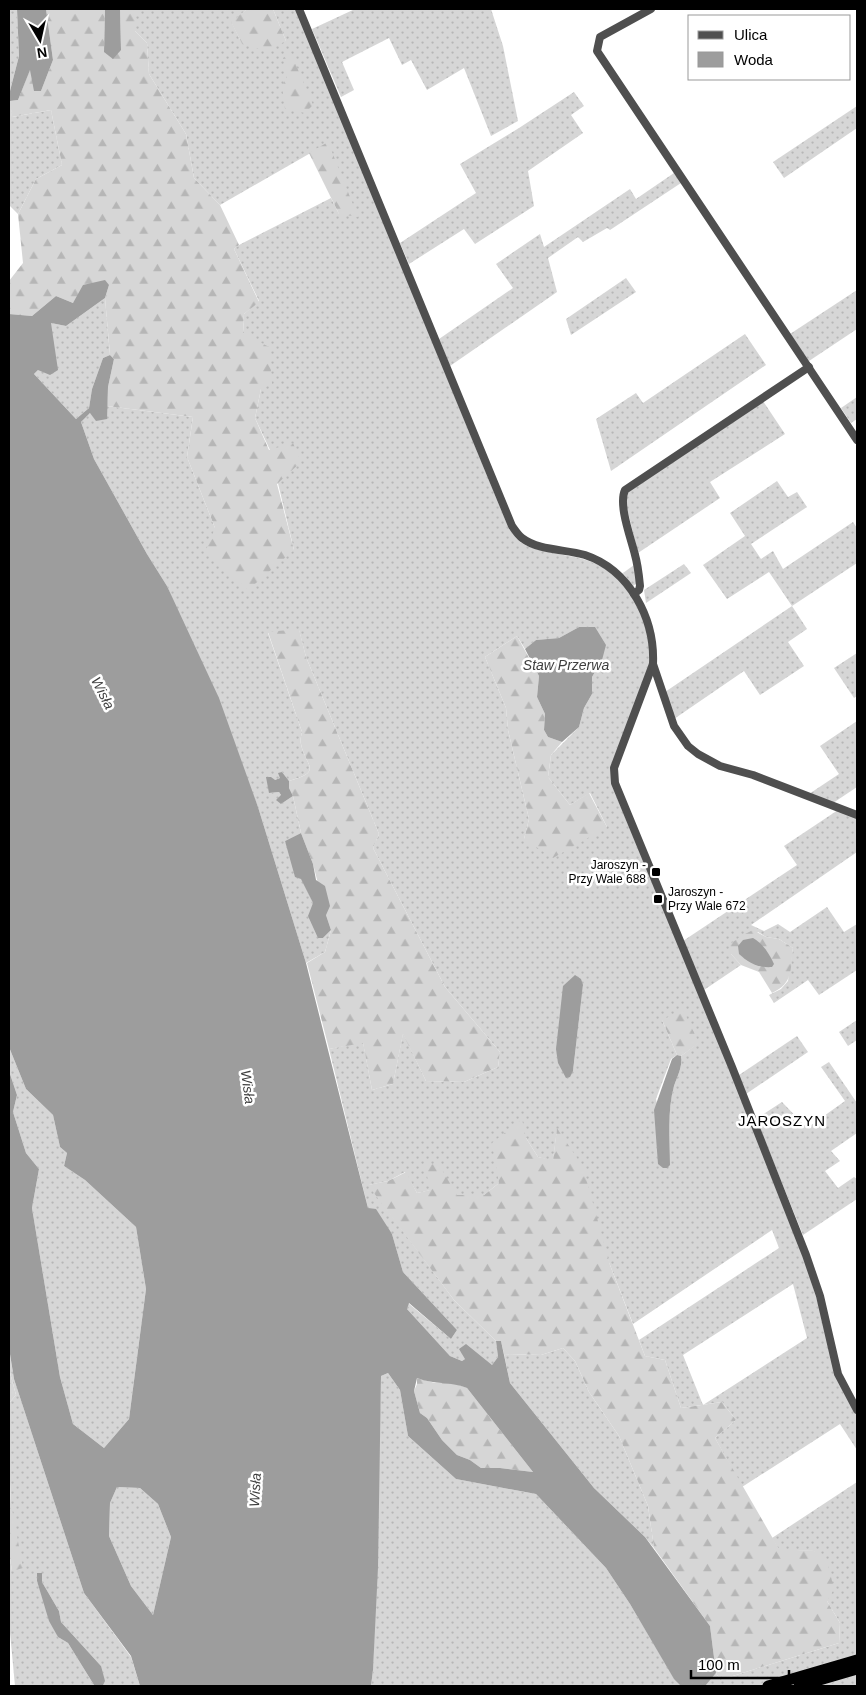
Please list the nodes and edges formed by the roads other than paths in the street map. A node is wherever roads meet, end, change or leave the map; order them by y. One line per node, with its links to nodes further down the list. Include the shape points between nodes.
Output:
1 (299, 9): 5 (street, via 512,526 523,538 537,545 599,561 614,571)
2 (651, 9): 3 (street, via 600,38 597,51)
3 (809, 367): 4 (street); 5 (street, via 625,490 623,504 640,586)
4 (857, 440)
5 (634, 594): 6 (street, via 649,626 654,648)
6 (653, 664): 7 (street, via 674,726 698,754 720,766 753,775); 8 (street, via 614,768 615,783 806,1255 820,1296 838,1374)
7 (857, 815)
8 (857, 1410)
9 (857, 1660): 11 (highway)
10 (857, 1669): 12 (highway)
11 (768, 1686)
12 (799, 1686)

